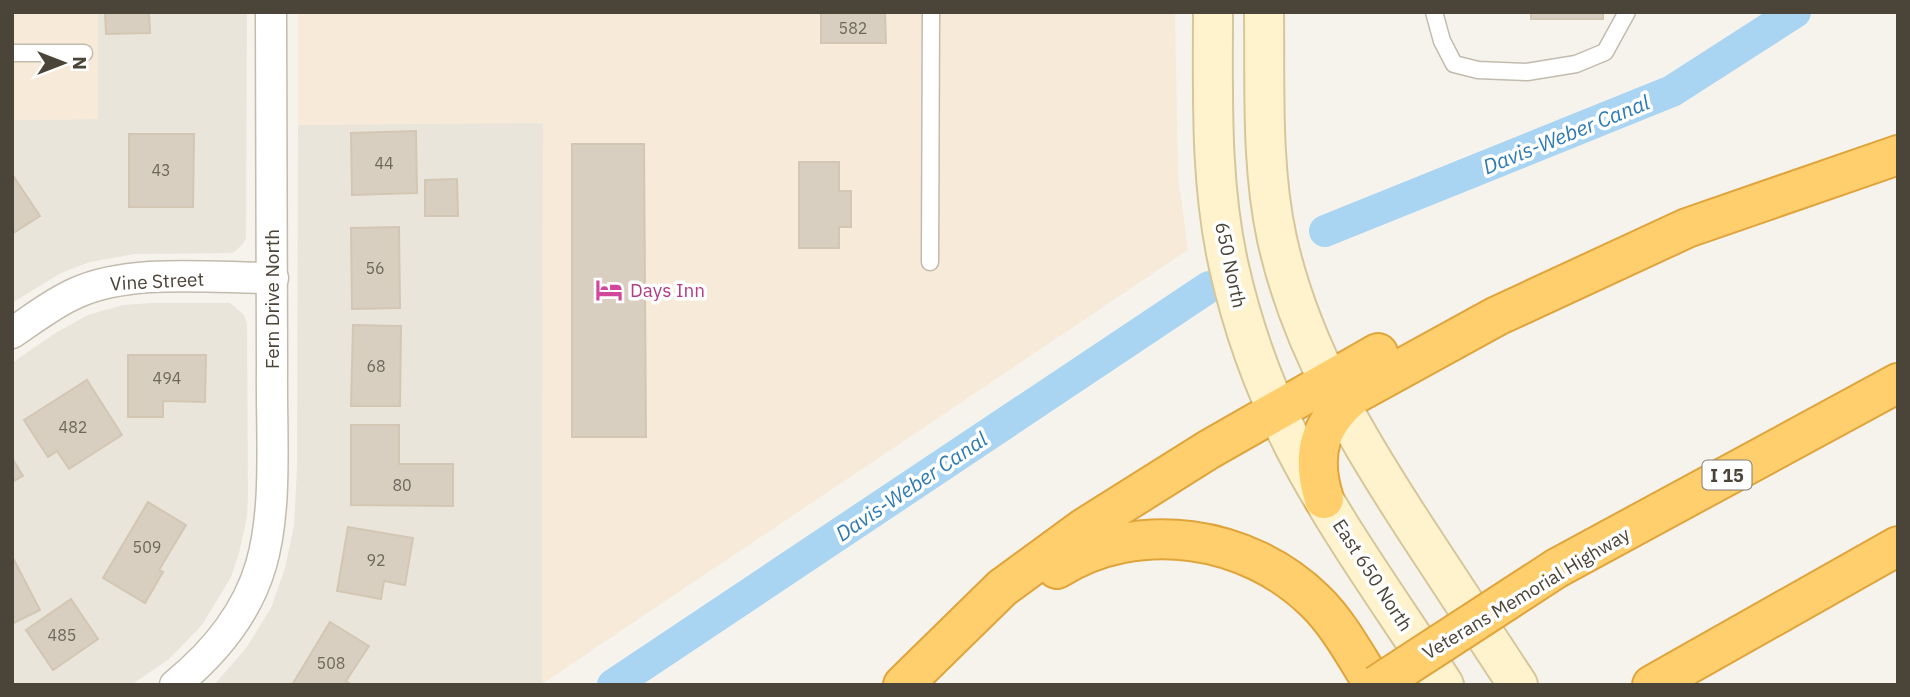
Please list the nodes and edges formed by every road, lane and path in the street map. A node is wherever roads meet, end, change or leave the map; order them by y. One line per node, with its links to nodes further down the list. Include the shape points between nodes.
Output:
1 (271, 12): 11 (street, Fern Drive North)
2 (931, 12): 10 (lane)
3 (1213, 12): 15 (main road, 650 North, via 1214,159 1224,240 1242,317)
4 (1264, 12): 14 (main road, via 1265,141 1278,241 1309,341)
5 (1434, 12): 6 (lane, via 1441,41 1454,64 1527,72 1576,64 1605,51)
6 (1626, 12)
7 (12, 52): 8 (lane)
8 (84, 53)
9 (1898, 155): 14 (highway, via 1687,228 1497,316 1380,352)
10 (930, 262)
11 (273, 278): 12 (street, Vine Street, via 152,277 106,282 74,294); 19 (street, Fern Drive North, via 269,529 255,583 224,635)
12 (12, 333)
13 (1898, 383): 21 (highway, Veterans Memorial Highway / I 15, bridge, via 1557,568)
14 (1334, 393): 15 (highway); 16 (highway, via 1320,442 1318,475); 23 (main road, via 1384,481)
15 (1276, 410): 16 (main road, 650 North); 18 (highway, via 1068,539 1002,588)
16 (1324, 499): 22 (main road, East 650 North)
17 (1898, 546): 24 (highway)
18 (945, 646): 20 (highway); 21 (highway, via 1080,556 1121,543 1178,540 1229,549 1288,579 1323,609)
19 (175, 685)
20 (903, 685)
21 (1375, 685)
22 (1444, 685)
23 (1518, 685)
24 (1652, 685)

